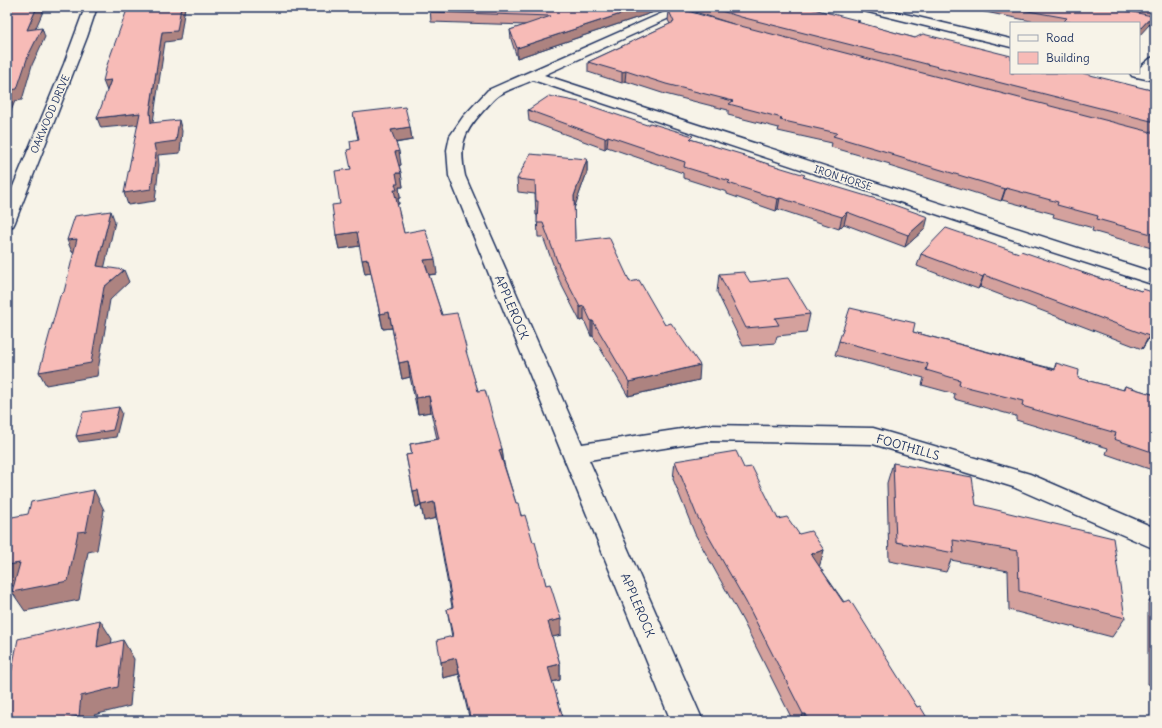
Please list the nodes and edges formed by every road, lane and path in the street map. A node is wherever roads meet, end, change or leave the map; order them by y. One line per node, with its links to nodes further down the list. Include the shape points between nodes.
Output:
1 (88, 7): 10 (street, OAKWOOD DRIVE, via 90,10 76,51 30,159)
2 (860, 7): 8 (main road)
3 (898, 7): 7 (main road)
4 (1086, 7): 6 (street)
5 (678, 10): 9 (street, APPLEROCK)
6 (1155, 22)
7 (1010, 33)
8 (1010, 43)
9 (532, 75): 11 (street, IRON HORSE); 12 (street, APPLEROCK, via 493,93 456,136 454,155 457,176)
10 (7, 222)
11 (1155, 279)
12 (574, 454): 13 (street, FOOTHILLS, via 708,433 874,436 1021,480); 14 (street, APPLEROCK)
13 (1155, 539)
14 (687, 721)

